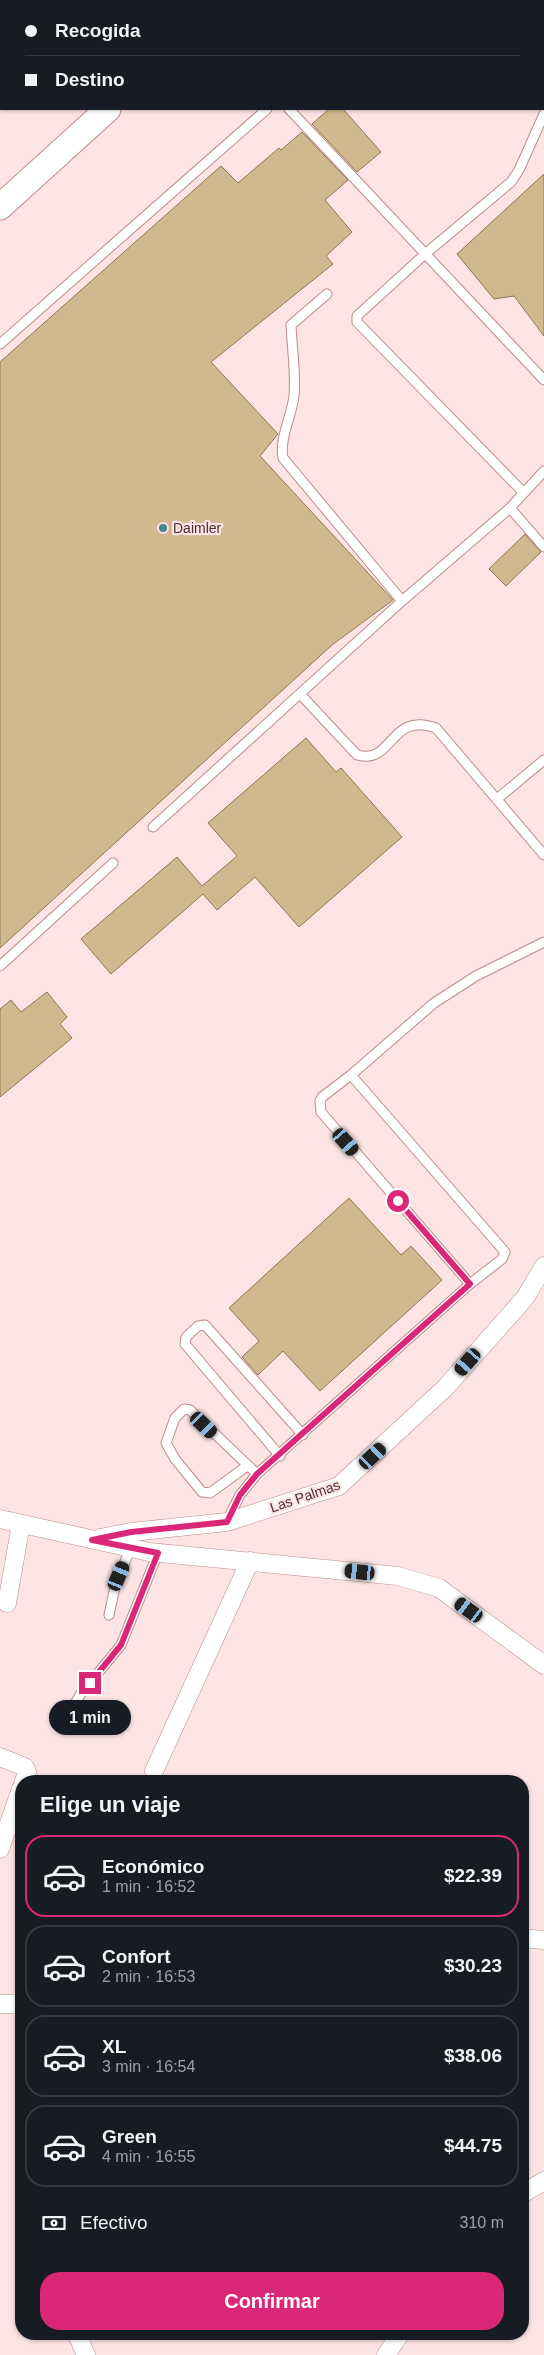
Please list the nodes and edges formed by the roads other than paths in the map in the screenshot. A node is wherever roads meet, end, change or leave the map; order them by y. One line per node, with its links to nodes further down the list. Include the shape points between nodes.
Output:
1 (107, 110): 5 (main road)
2 (266, 110): 8 (lane)
3 (290, 110): 6 (lane)
4 (544, 114): 6 (lane, via 511,182)
5 (0, 207)
6 (424, 254): 9 (lane); 11 (lane, via 359,312 357,322)
7 (327, 294): 14 (lane, via 291,325 294,392 283,442 283,458)
8 (0, 344)
9 (544, 380)
10 (544, 471): 11 (lane)
11 (523, 492): 12 (lane)
12 (510, 508): 13 (lane); 14 (lane)
13 (544, 547)
14 (402, 601): 15 (lane)
15 (300, 694): 17 (lane, via 357,755 368,758 378,755 404,728 416,724 436,728); 18 (lane)
16 (544, 760): 17 (lane)
17 (497, 799): 19 (lane)
18 (153, 827)
19 (544, 855)
20 (113, 863): 22 (lane)
21 (544, 942): 23 (lane, via 476,976 434,1003)
22 (0, 966)
23 (351, 1075): 25 (lane, via 322,1097 321,1112); 25 (lane, via 504,1248 502,1259)
24 (544, 1266): 31 (street, Las Palmas, via 525,1298 445,1388 345,1483)
25 (470, 1284): 26 (lane)
26 (303, 1435): 27 (lane); 27 (lane, via 205,1325 198,1326 186,1337 185,1344)
27 (280, 1456): 29 (lane)
28 (247, 1466): 28 (lane, via 210,1493 202,1492 166,1443 175,1418 184,1409 190,1410); 29 (lane)
29 (257, 1474): 31 (lane, via 240,1495)
30 (0, 1518): 32 (street)
31 (227, 1522): 33 (street, Las Palmas, via 131,1532)
32 (21, 1524): 33 (street); 37 (street)
33 (92, 1540): 34 (street)
34 (130, 1549): 35 (street); 38 (lane, via 115,1587)
35 (158, 1553): 36 (street); 40 (lane, via 121,1645 80,1695)
36 (250, 1561): 39 (street, via 398,1576 426,1583 439,1588); 42 (street)
37 (7, 1603)
38 (109, 1615)
39 (544, 1665)
40 (62, 1726)
41 (0, 1757): 43 (street)
42 (154, 1771)
43 (23, 1773)
44 (15, 1811): 45 (street)
45 (0, 1848)
46 (529, 1939): 47 (street)
47 (544, 1940)
48 (0, 2004): 49 (street)
49 (15, 2004)
50 (544, 2181): 51 (street)
51 (529, 2190)
52 (80, 2340): 54 (street)
53 (396, 2340): 55 (street)
54 (86, 2355)
55 (386, 2355)

